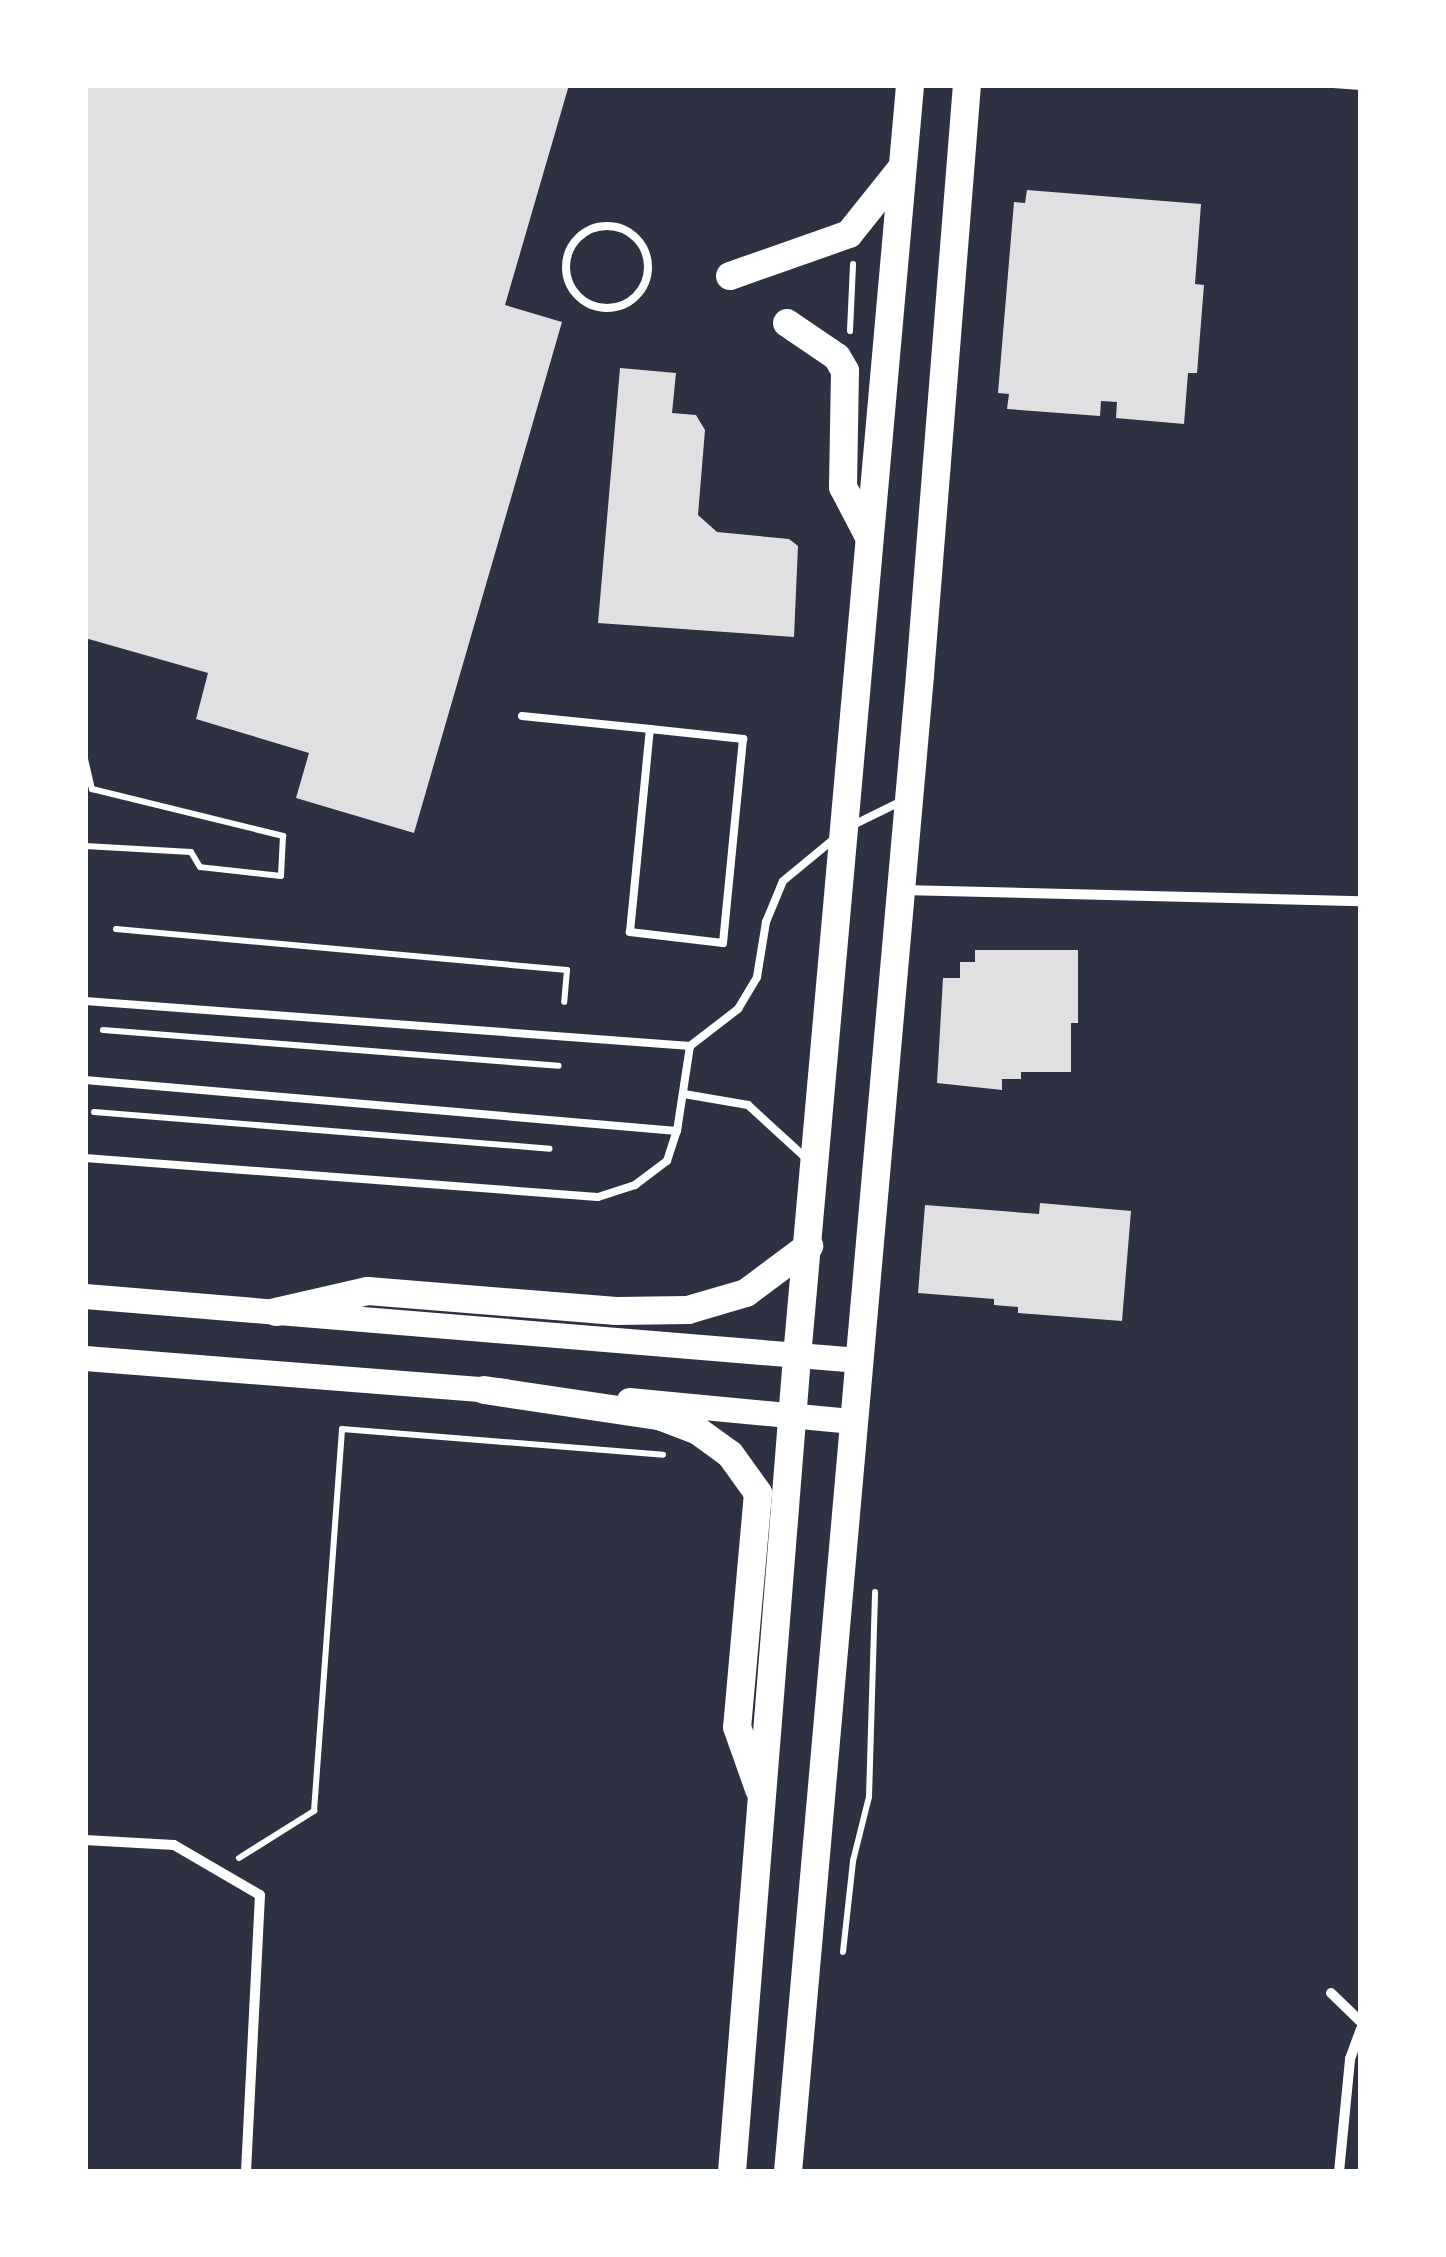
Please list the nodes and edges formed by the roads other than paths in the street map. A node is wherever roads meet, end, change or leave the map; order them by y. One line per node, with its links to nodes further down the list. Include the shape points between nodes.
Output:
1 (910, 85): 3 (highway)
2 (966, 85): 10 (highway)
3 (902, 168): 4 (highway, via 848,234); 7 (highway)
4 (730, 276)
5 (586, 302): 5 (lane, via 566,269 574,242 596,227 632,234 649,268 638,294 614,308)
6 (787, 322): 7 (highway, via 837,357 846,371 843,487)
7 (869, 537): 11 (highway)
8 (522, 716): 9 (lane)
9 (650, 730): 9 (lane, via 742,739 723,943 630,932)
10 (909, 797): 11 (lane); 12 (highway)
11 (846, 828): 15 (lane, via 783,881 766,922 756,976 738,1009); 20 (highway)
12 (900, 890): 13 (street); 26 (highway)
13 (1361, 901)
14 (85, 1001): 15 (lane)
15 (690, 1046): 17 (lane)
16 (85, 1080): 18 (lane)
17 (684, 1094): 18 (lane); 20 (lane, via 748,1105)
18 (676, 1132): 19 (lane, via 667,1162 636,1184 598,1197)
19 (85, 1158)
20 (817, 1170): 21 (highway)
21 (809, 1246): 23 (highway, via 746,1293 688,1310 616,1312 368,1291); 24 (highway)
22 (85, 1296): 23 (main road)
23 (276, 1312): 24 (main road)
24 (797, 1356): 26 (main road); 28 (highway)
25 (85, 1358): 27 (main road)
26 (858, 1360): 29 (highway)
27 (484, 1390): 28 (main road); 30 (highway, via 659,1416 698,1431 730,1454 758,1493 737,1727)
28 (792, 1414): 29 (main road); 30 (highway)
29 (853, 1421): 36 (highway)
30 (762, 1800): 35 (highway)
31 (85, 1840): 34 (street, via 174,1845 260,1895)
32 (1331, 1993): 33 (street)
33 (1361, 2026): 37 (street, via 1350,2060)
34 (246, 2172)
35 (732, 2172)
36 (788, 2172)
37 (1339, 2172)

